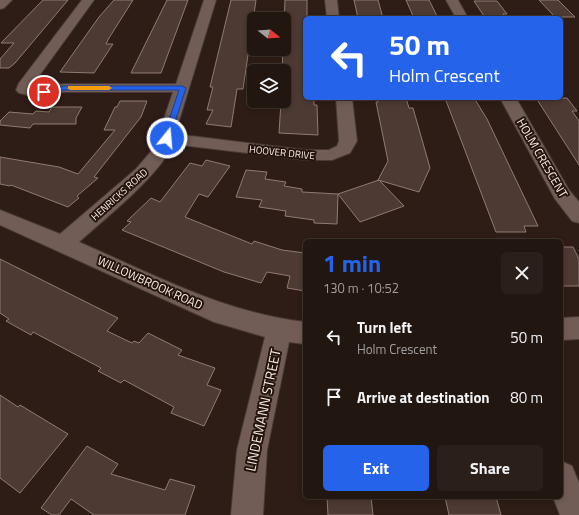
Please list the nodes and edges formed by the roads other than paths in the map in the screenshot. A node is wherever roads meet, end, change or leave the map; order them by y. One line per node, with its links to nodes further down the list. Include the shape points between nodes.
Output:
1 (6, 0): 6 (street)
2 (88, 0): 9 (street, via 24,86 24,90 36,92 64,88)
3 (210, 0): 9 (street, HENRICKS ROAD)
4 (331, 0): 7 (street)
5 (452, 0): 8 (street)
6 (0, 6)
7 (333, 16)
8 (461, 16)
9 (182, 88): 12 (street, HENRICKS ROAD)
10 (344, 100): 12 (street, HOOVER DRIVE, via 348,141 344,149 332,155 306,155)
11 (509, 100): 13 (street, HOLM CRESCENT, via 562,194)
12 (167, 138): 15 (street, HENRICKS ROAD, via 162,149 143,173)
13 (579, 216)
14 (0, 217): 15 (street, WILLOWBROOK ROAD)
15 (63, 244): 18 (street, WILLOWBROOK ROAD, via 223,315)
16 (579, 328): 17 (street)
17 (563, 329)
18 (292, 331): 20 (street, LINDEMANN STREET, via 252,450 248,478)
19 (563, 482): 21 (street)
20 (248, 515)
21 (576, 515)

